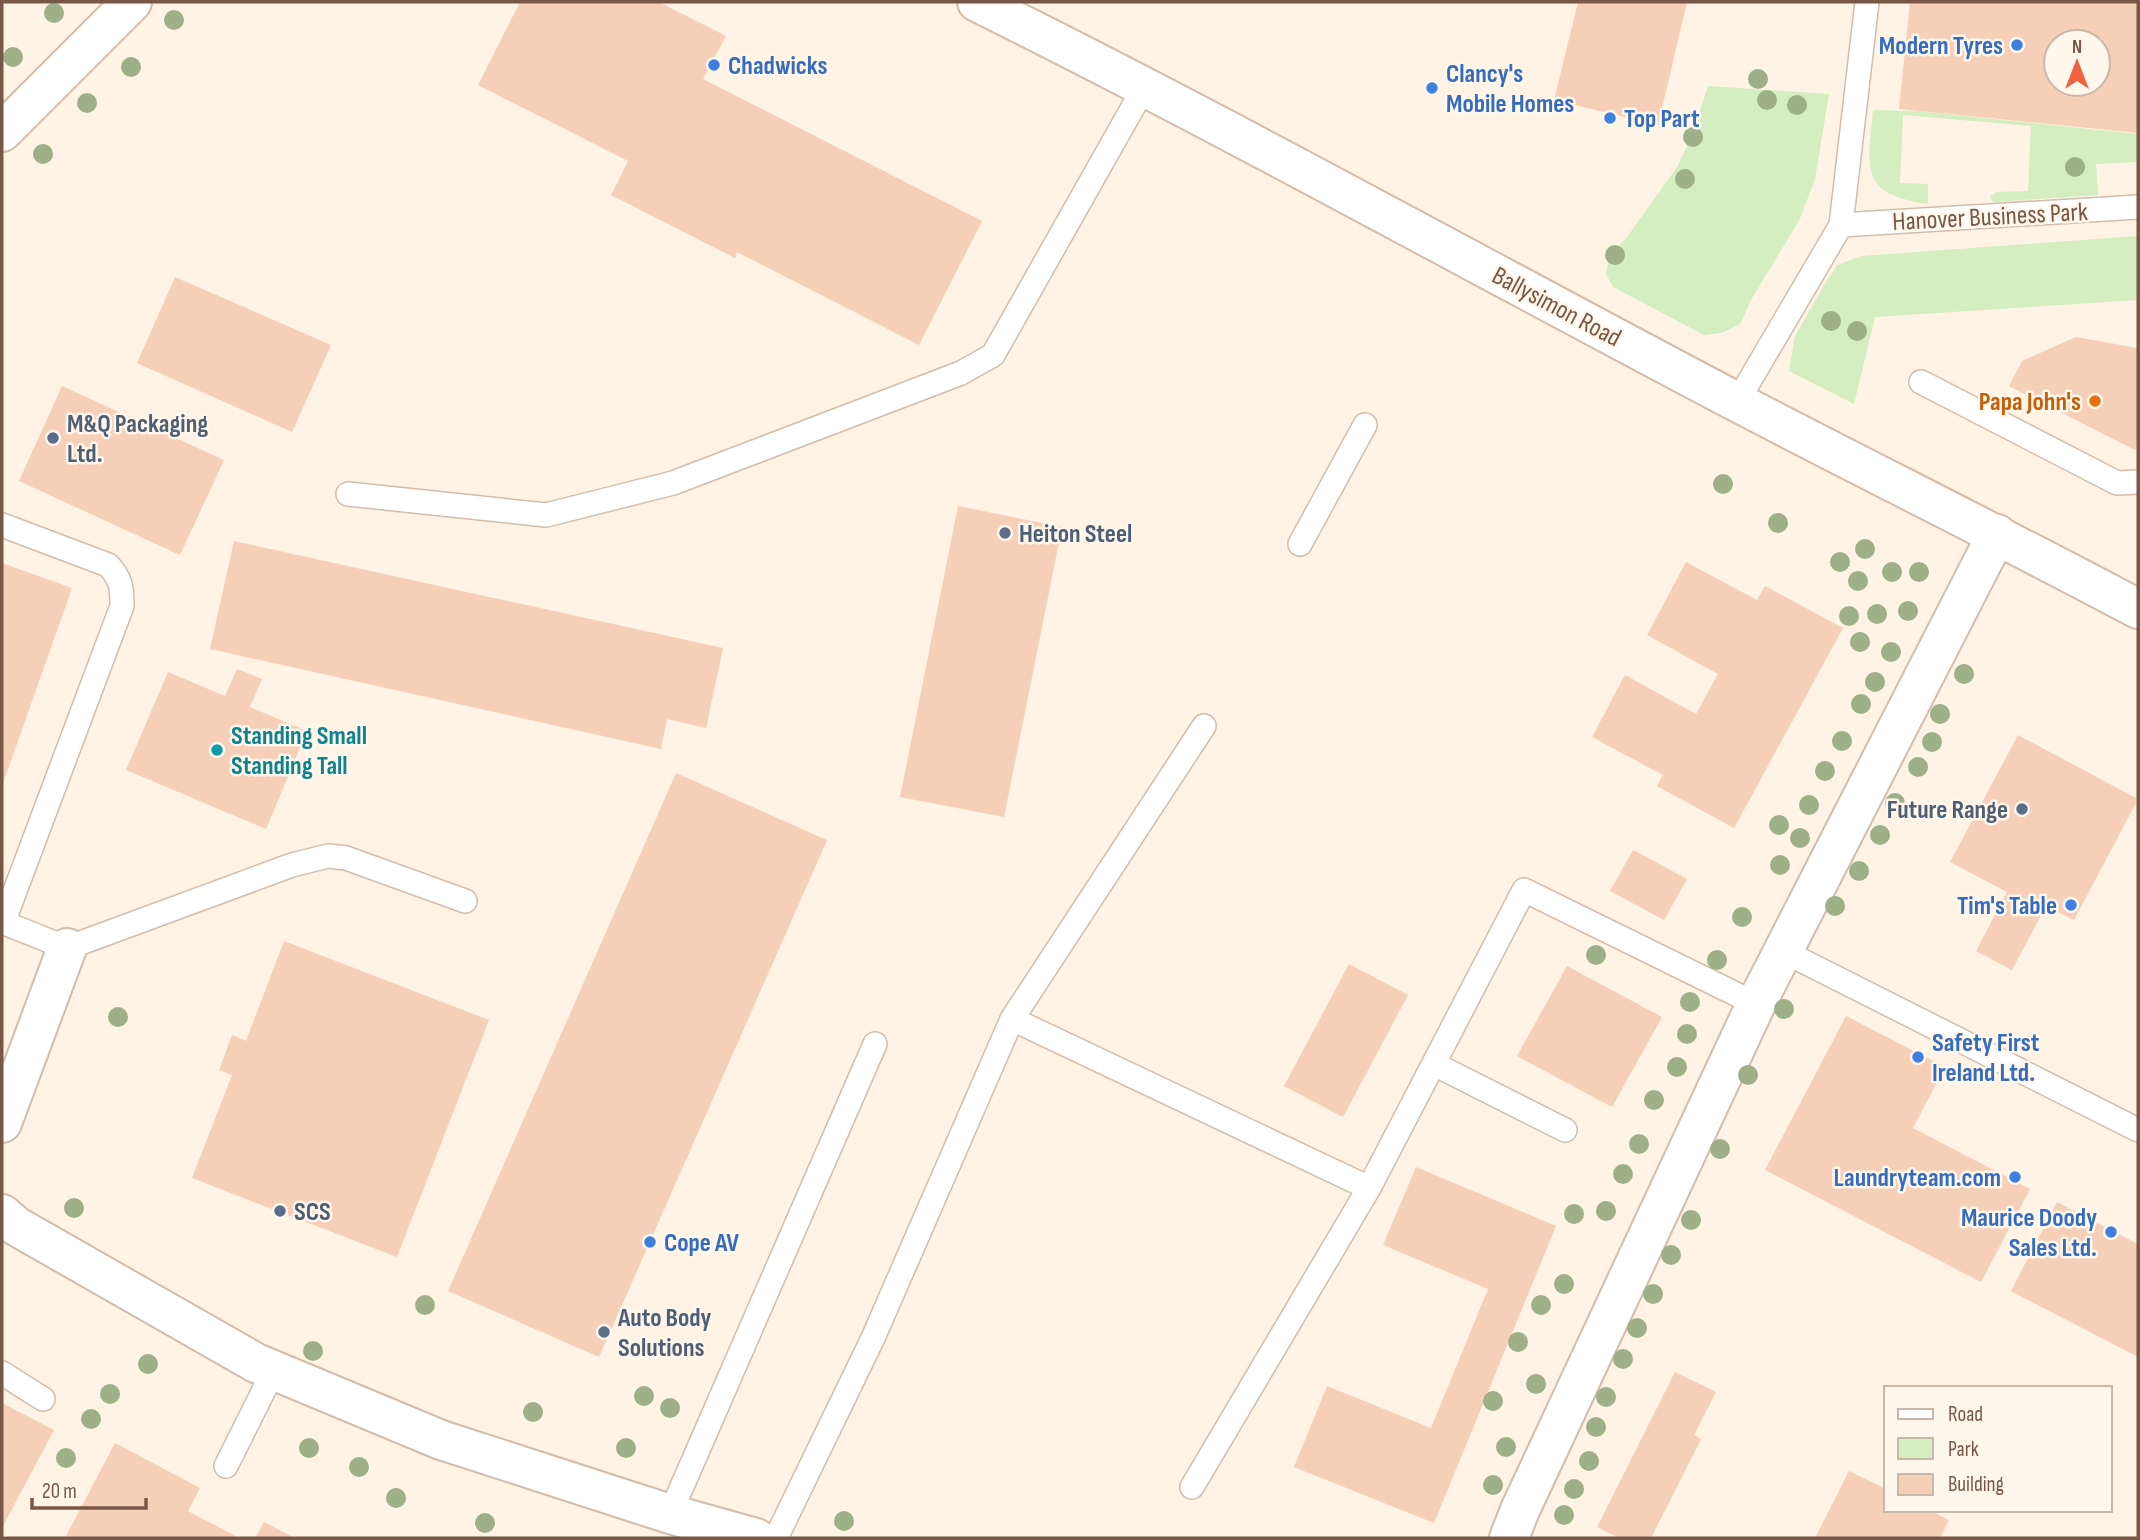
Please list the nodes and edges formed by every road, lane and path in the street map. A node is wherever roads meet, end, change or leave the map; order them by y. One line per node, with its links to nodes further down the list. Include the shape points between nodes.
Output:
1 (132, 2): 5 (street)
2 (977, 2): 4 (street, Ballysimon Road)
3 (1867, 2): 7 (lane)
4 (1145, 86): 9 (street, Ballysimon Road); 12 (lane, via 993,355 961,373 673,483 546,514)
5 (2, 132)
6 (2138, 208): 7 (lane, Hanover Business Park)
7 (1841, 225): 9 (lane)
8 (1921, 382): 11 (lane, via 2117,483)
9 (1737, 402): 14 (street, Ballysimon Road)
10 (1365, 425): 15 (lane)
11 (2138, 482)
12 (348, 494)
13 (2, 525): 19 (lane, via 108,565 122,586 122,606)
14 (1997, 534): 16 (street, Ballysimon Road); 21 (street)
15 (1300, 544)
16 (2138, 609)
17 (1205, 726): 23 (lane)
18 (465, 901): 20 (lane, via 346,858 328,856)
19 (2, 923): 20 (lane)
20 (67, 948): 26 (street)
21 (1783, 951): 22 (street); 28 (lane)
22 (1756, 1004): 25 (lane, via 1524,890); 39 (street)
23 (1012, 1019): 29 (lane); 38 (lane, via 873,1338)
24 (875, 1044): 36 (lane)
25 (1434, 1064): 27 (lane); 29 (lane)
26 (2, 1123)
27 (1565, 1130)
28 (2138, 1130)
29 (1369, 1188): 35 (lane)
30 (2, 1213): 31 (street, via 28,1233)
31 (274, 1370): 34 (lane); 36 (street, via 441,1440)
32 (2, 1373): 33 (lane)
33 (43, 1399)
34 (226, 1466)
35 (1192, 1487)
36 (670, 1514): 37 (street)
37 (756, 1538)
38 (776, 1538)
39 (1509, 1538)

